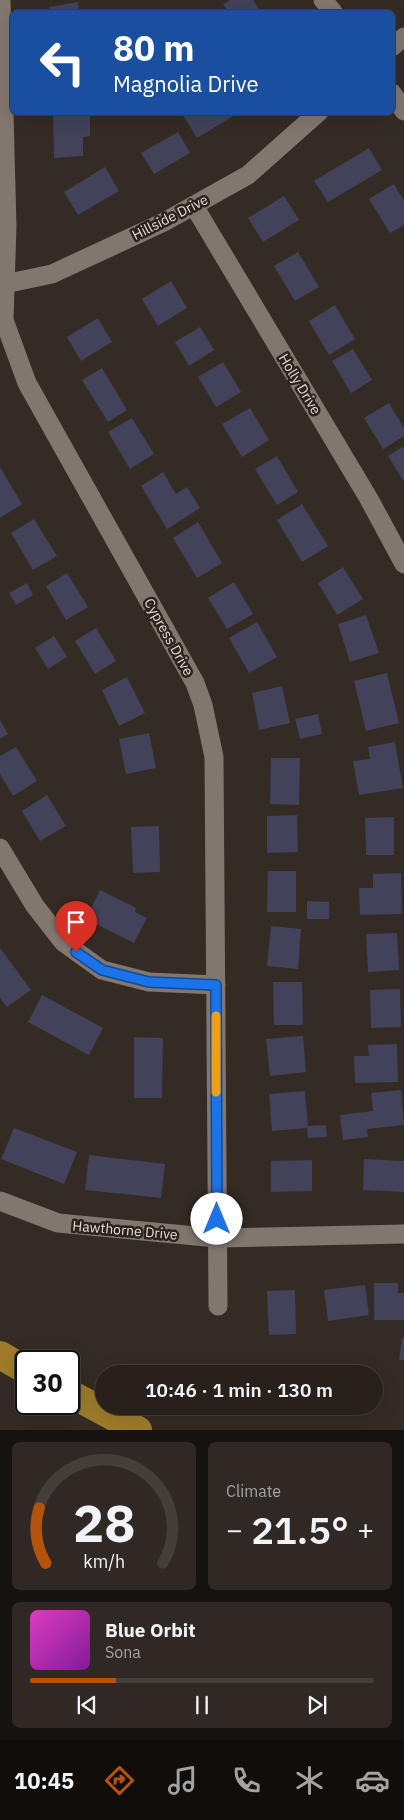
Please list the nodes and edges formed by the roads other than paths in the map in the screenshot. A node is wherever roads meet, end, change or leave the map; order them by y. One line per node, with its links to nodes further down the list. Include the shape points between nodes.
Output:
1 (1, 0): 8 (street, Cypress Drive, via 7,216)
2 (322, 0): 3 (street)
3 (331, 10)
4 (395, 98): 5 (street)
5 (404, 111)
6 (316, 115): 7 (street, Hillside Drive, via 248,175)
7 (194, 206): 8 (street, Hillside Drive, via 52,274); 9 (street, Holly Drive, via 369,499)
8 (3, 285): 11 (street, Cypress Drive, via 4,320 27,382 195,683 202,705 214,757)
9 (404, 564)
10 (0, 848): 11 (street, via 35,906 63,942 102,970 149,982)
11 (216, 985): 14 (street, Cypress Drive)
12 (0, 1201): 14 (street, Hawthorne Drive, via 58,1224)
13 (404, 1234): 14 (street, Hawthorne Drive)
14 (217, 1238): 15 (street, Cypress Drive)
15 (218, 1306)
16 (0, 1355): 17 (highway)
17 (15, 1364)
18 (80, 1399): 19 (highway)
19 (138, 1430)

